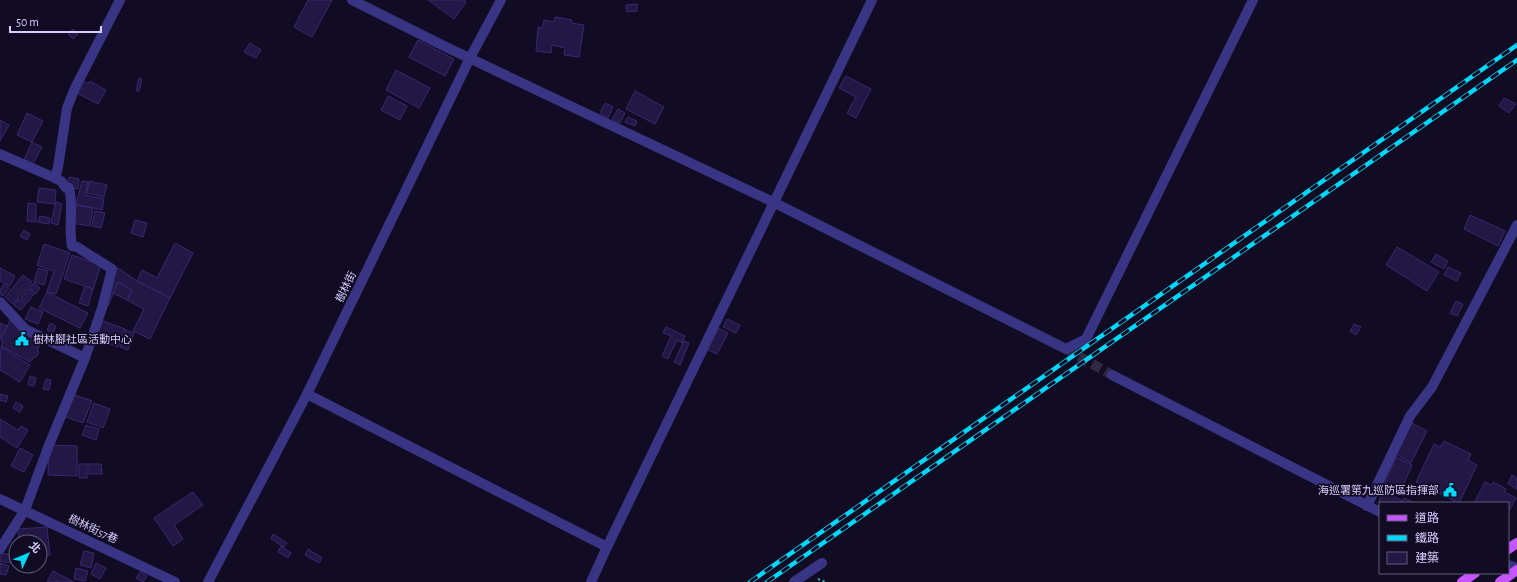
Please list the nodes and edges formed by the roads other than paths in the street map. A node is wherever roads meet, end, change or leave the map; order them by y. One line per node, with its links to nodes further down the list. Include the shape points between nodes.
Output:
1 (120, 0): 8 (street, via 67,108)
2 (352, 0): 6 (street)
3 (501, 0): 6 (street, 樹林街)
4 (872, 0): 9 (street)
5 (1253, 0): 9 (street, via 1086,339 1066,349)
6 (470, 58): 9 (street); 14 (street, 樹林街)
7 (0, 154): 8 (street)
8 (55, 178): 12 (street, via 68,188 71,196 72,246 112,269)
9 (773, 202): 19 (street)
10 (1517, 225): 16 (street, via 1432,387 1410,416)
11 (0, 302): 12 (street, via 26,329)
12 (85, 358): 17 (street, via 48,445)
13 (1112, 374): 16 (street)
14 (307, 394): 19 (street); 25 (street, 樹林街)
15 (0, 499): 17 (street, 樹林街57巷)
16 (1367, 506): 18 (street)
17 (25, 510): 20 (street); 24 (street, 樹林街57巷)
18 (1379, 512)
19 (607, 547): 26 (street)
20 (0, 549)
21 (822, 563): 27 (street)
22 (1517, 569): 29 (main road)
23 (1474, 574): 28 (main road)
24 (175, 582)
25 (208, 582)
26 (591, 582)
27 (794, 582)
28 (1462, 582)
29 (1500, 582)

